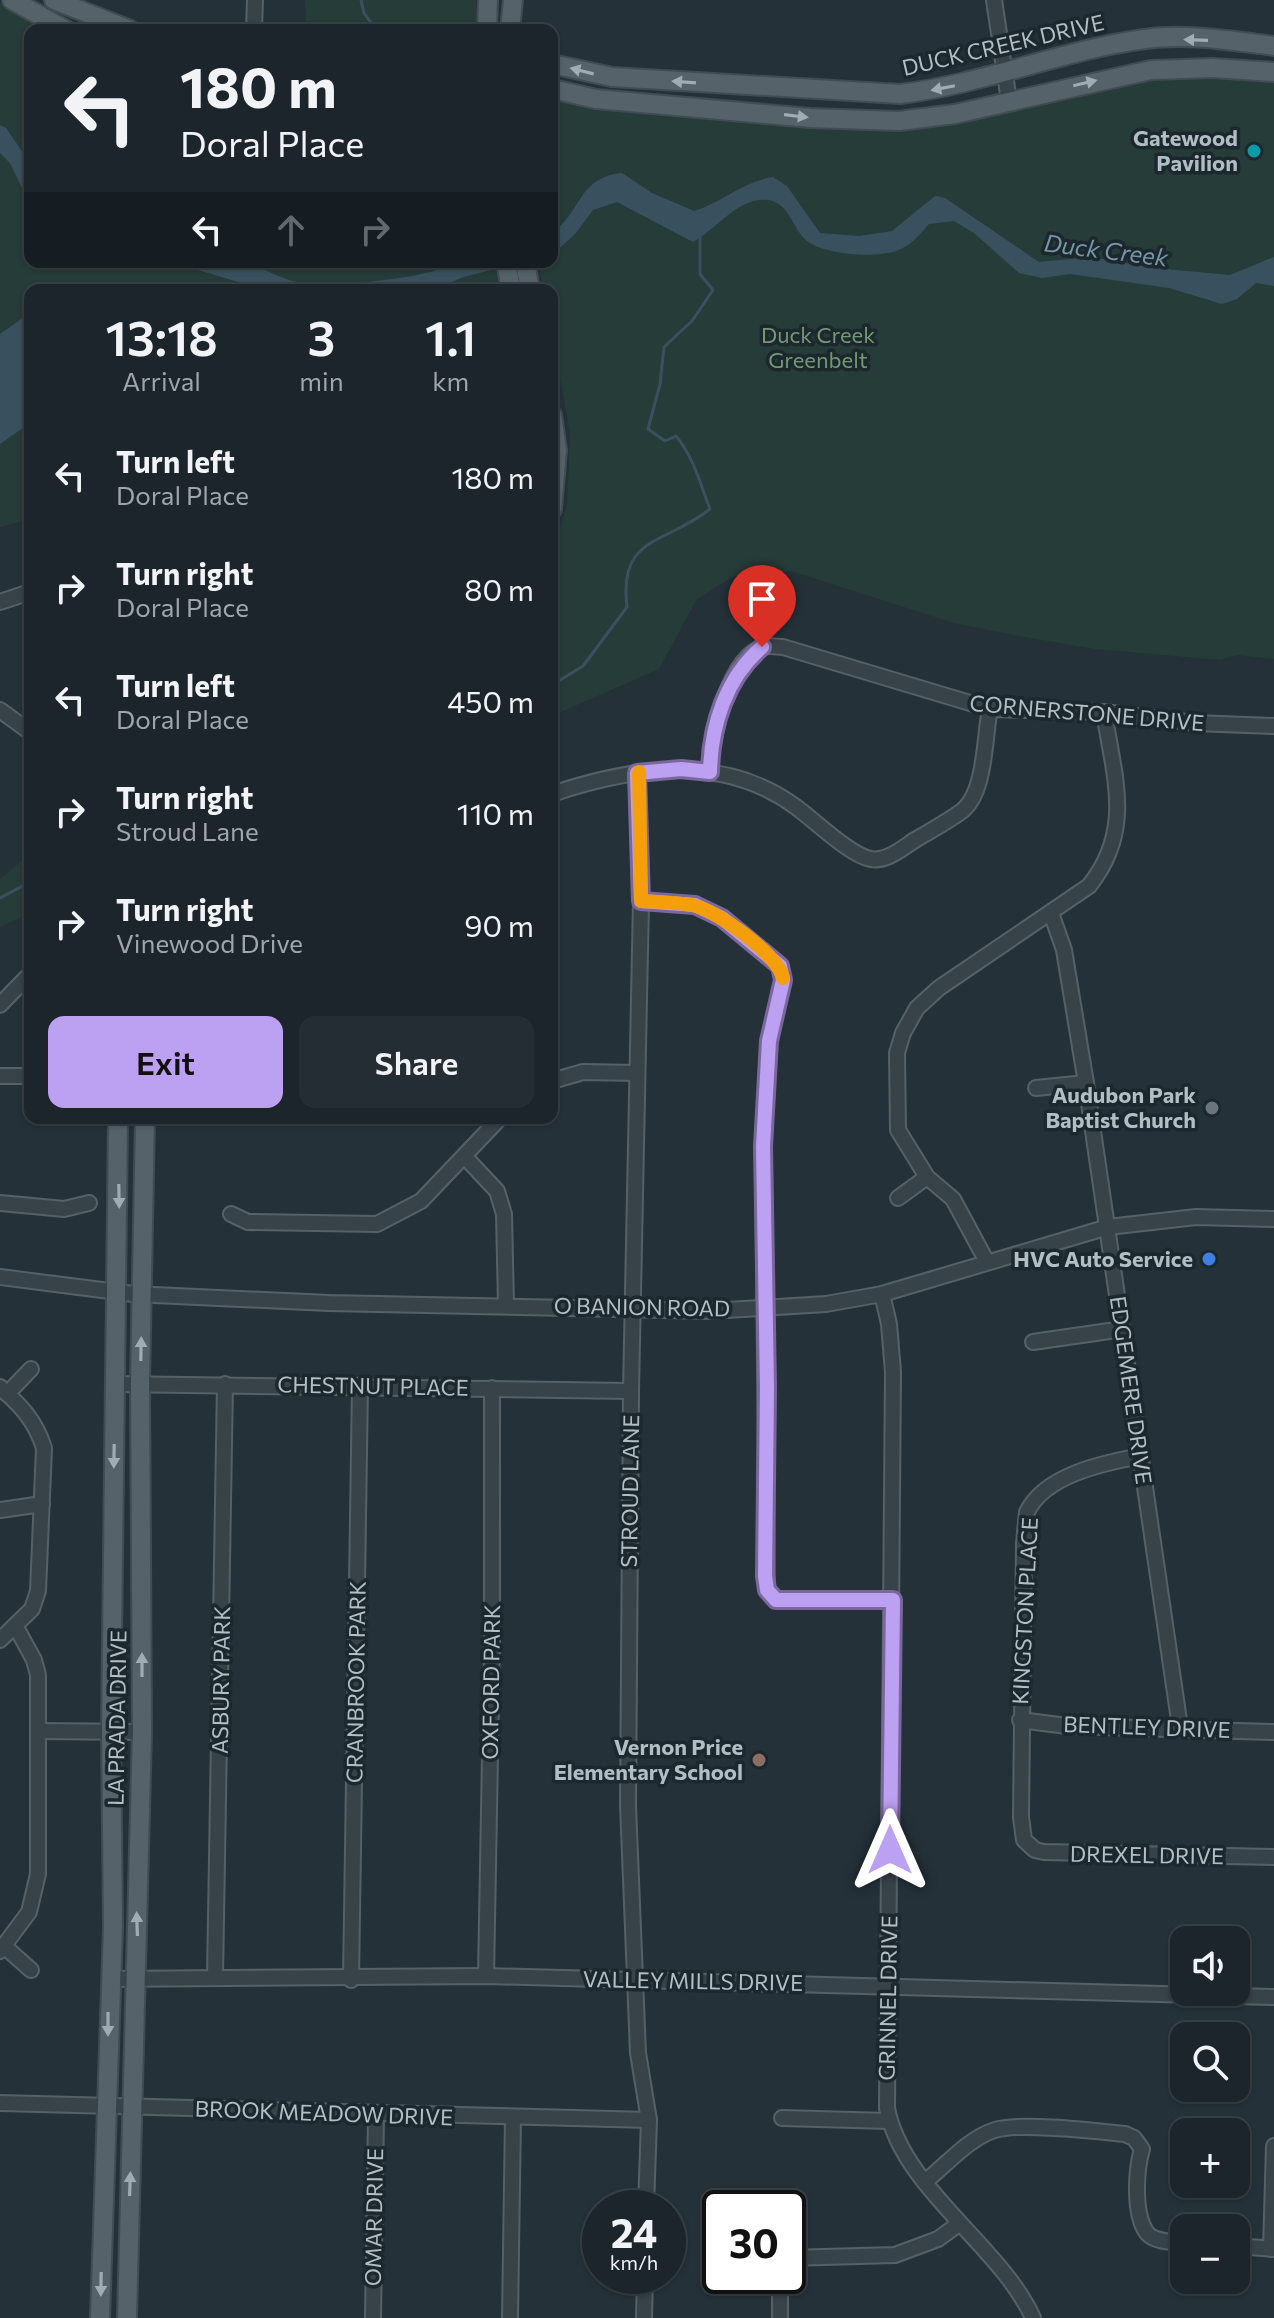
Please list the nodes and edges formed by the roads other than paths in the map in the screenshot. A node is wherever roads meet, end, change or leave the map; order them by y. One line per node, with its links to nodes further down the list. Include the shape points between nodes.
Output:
1 (12, 0): 7 (main road)
2 (54, 0): 8 (main road)
3 (255, 0): 9 (street)
4 (488, 0): 10 (main road)
5 (513, 0): 11 (main road)
6 (994, 0): 15 (street)
7 (55, 24)
8 (115, 24)
9 (254, 24)
10 (487, 24)
11 (511, 24)
12 (1274, 46): 15 (main road, DUCK CREEK DRIVE, one-way to 15, via 1149,38)
13 (558, 65): 15 (main road, DUCK CREEK DRIVE, one-way to 13, via 939,90 853,94 612,77)
14 (1274, 72): 17 (main road, one-way to 14, via 1151,70)
15 (1005, 74): 17 (street)
16 (558, 90): 17 (main road, one-way to 17, via 596,99 899,121)
17 (1009, 101)
18 (24, 594): 19 (street)
19 (0, 602)
20 (990, 709): 22 (street, CORNERSTONE DRIVE); 25 (street, CORNERSTONE DRIVE, via 783,647 762,647 745,661 724,701 713,732); 25 (street, via 975,795 964,810 885,858 870,859 854,850 767,788)
21 (0, 710): 24 (street)
22 (1104, 712): 23 (street, CORNERSTONE DRIVE); 29 (street, via 1116,797 1115,843 1089,886)
23 (1274, 726)
24 (24, 728)
25 (710, 772): 26 (street)
26 (637, 773): 27 (street, via 607,775); 28 (street, STROUD LANE)
27 (558, 792)
28 (641, 901): 32 (street, STROUD LANE); 56 (street, via 695,905 722,918 780,966 783,980 769,1041 763,1146)
29 (1051, 913): 36 (street, EDGEMERE DRIVE, via 1064,950); 42 (street, via 939,988 917,1008 903,1033 897,1053 898,1130)
30 (24, 980): 31 (street)
31 (0, 1005)
32 (637, 1073): 35 (street, via 583,1072); 55 (street, STROUD LANE)
33 (0, 1076): 34 (street)
34 (24, 1076)
35 (558, 1079)
36 (1086, 1083): 37 (street); 48 (street, EDGEMERE DRIVE)
37 (1036, 1088)
38 (118, 1124): 51 (main road, LA PRADA DRIVE, one-way to 51)
39 (145, 1124): 52 (main road, LA PRADA DRIVE)
40 (495, 1124): 41 (street)
41 (465, 1157): 46 (street, via 421,1201 377,1224 248,1222); 54 (street, via 497,1191 504,1214)
42 (927, 1177): 43 (street); 49 (street, via 953,1199)
43 (898, 1198)
44 (0, 1203): 45 (street, via 64,1209)
45 (89, 1203)
46 (231, 1214)
47 (1274, 1219): 48 (street, O BANION ROAD, via 1196,1217)
48 (1108, 1227): 49 (street, O BANION ROAD); 57 (street, EDGEMERE DRIVE)
49 (987, 1262): 53 (street, O BANION ROAD)
50 (0, 1277): 51 (street, O BANION ROAD)
51 (117, 1292): 52 (street, O BANION ROAD); 61 (main road, LA PRADA DRIVE)
52 (142, 1294): 54 (street, O BANION ROAD); 60 (main road, LA PRADA DRIVE, one-way to 52)
53 (882, 1294): 56 (street, O BANION ROAD); 70 (street, GRINNEL DRIVE, via 893,1372)
54 (506, 1305): 55 (street, O BANION ROAD)
55 (633, 1308): 56 (street, O BANION ROAD); 66 (street, STROUD LANE)
56 (764, 1308): 70 (street, via 767,1590 776,1600)
57 (1123, 1329): 58 (street); 67 (street, EDGEMERE DRIVE)
58 (1033, 1342)
59 (31, 1369): 65 (street)
60 (140, 1383): 61 (street, CHESTNUT PLACE); 62 (street, CHESTNUT PLACE); 77 (main road, LA PRADA DRIVE, one-way to 60)
61 (115, 1384): 76 (main road, LA PRADA DRIVE, one-way to 76)
62 (225, 1384): 63 (street, CHESTNUT PLACE); 85 (street, ASBURY PARK)
63 (360, 1385): 64 (street, CHESTNUT PLACE); 88 (street, CRANBROOK PARK)
64 (492, 1388): 66 (street, CHESTNUT PLACE); 83 (street, OXFORD PARK)
65 (4, 1390): 68 (street, via 38,1429 44,1448)
66 (631, 1391): 87 (street, STROUD LANE, via 628,1805)
67 (1141, 1456): 73 (street, KINGSTON PLACE, via 1050,1485 1027,1512); 74 (street, EDGEMERE DRIVE)
68 (42, 1504): 69 (street); 71 (street, via 38,1591 32,1609)
69 (0, 1510)
70 (893, 1600): 89 (street, GRINNEL DRIVE)
71 (16, 1627): 72 (street); 75 (street, via 38,1675)
72 (0, 1640)
73 (1020, 1720): 74 (street, BENTLEY DRIVE); 79 (street, KINGSTON PLACE)
74 (1180, 1727): 78 (street, BENTLEY DRIVE)
75 (39, 1731): 76 (street); 81 (street, via 38,1874 29,1912)
76 (111, 1732): 77 (street); 86 (main road, LA PRADA DRIVE)
77 (142, 1732): 84 (main road, LA PRADA DRIVE, one-way to 77)
78 (1274, 1732)
79 (1024, 1840): 80 (street, DREXEL DRIVE, via 1044,1852)
80 (1274, 1857)
81 (3, 1949): 82 (street)
82 (31, 1970)
83 (486, 1976): 87 (street, VALLEY MILLS DRIVE); 88 (street, VALLEY MILLS DRIVE)
84 (135, 1977): 85 (street, VALLEY MILLS DRIVE); 86 (street, VALLEY MILLS DRIVE); 93 (main road, LA PRADA DRIVE)
85 (215, 1977): 88 (street, VALLEY MILLS DRIVE)
86 (111, 1979): 92 (main road, LA PRADA DRIVE, one-way to 92)
87 (637, 1979): 89 (street, VALLEY MILLS DRIVE); 97 (street, STROUD LANE, via 638,2053)
88 (351, 1980)
89 (891, 1985): 90 (street, VALLEY MILLS DRIVE); 98 (street, GRINNEL DRIVE)
90 (1274, 1997)
91 (0, 2103): 92 (street, BROOK MEADOW DRIVE)
92 (105, 2104): 93 (street, BROOK MEADOW DRIVE); 104 (main road, LA PRADA DRIVE)
93 (132, 2107): 94 (street, BROOK MEADOW DRIVE); 103 (main road, LA PRADA DRIVE, one-way to 93)
94 (376, 2116): 95 (street, BROOK MEADOW DRIVE); 113 (street, OMAR DRIVE)
95 (513, 2117): 97 (street, BROOK MEADOW DRIVE); 114 (street)
96 (782, 2118): 98 (street)
97 (649, 2120): 101 (street, STROUD LANE)
98 (889, 2121): 100 (street, GRINNEL DRIVE)
99 (1274, 2146): 107 (street)
100 (926, 2181): 102 (street, GRINNEL DRIVE); 105 (street, via 972,2141 997,2129 1125,2134 1142,2149 1138,2202 1145,2230 1155,2239)
101 (647, 2190)
102 (960, 2223): 108 (street, via 938,2239 895,2255); 117 (street, GRINNEL DRIVE)
103 (129, 2233): 104 (main road); 112 (main road, LA PRADA DRIVE)
104 (102, 2234): 111 (main road, LA PRADA DRIVE, one-way to 111)
105 (1170, 2241)
106 (1250, 2247): 107 (street)
107 (1273, 2249)
108 (806, 2257)
109 (645, 2294): 115 (street)
110 (780, 2294): 116 (street)
111 (100, 2318)
112 (127, 2318)
113 (373, 2318)
114 (510, 2318)
115 (644, 2318)
116 (780, 2318)
117 (1033, 2318)

